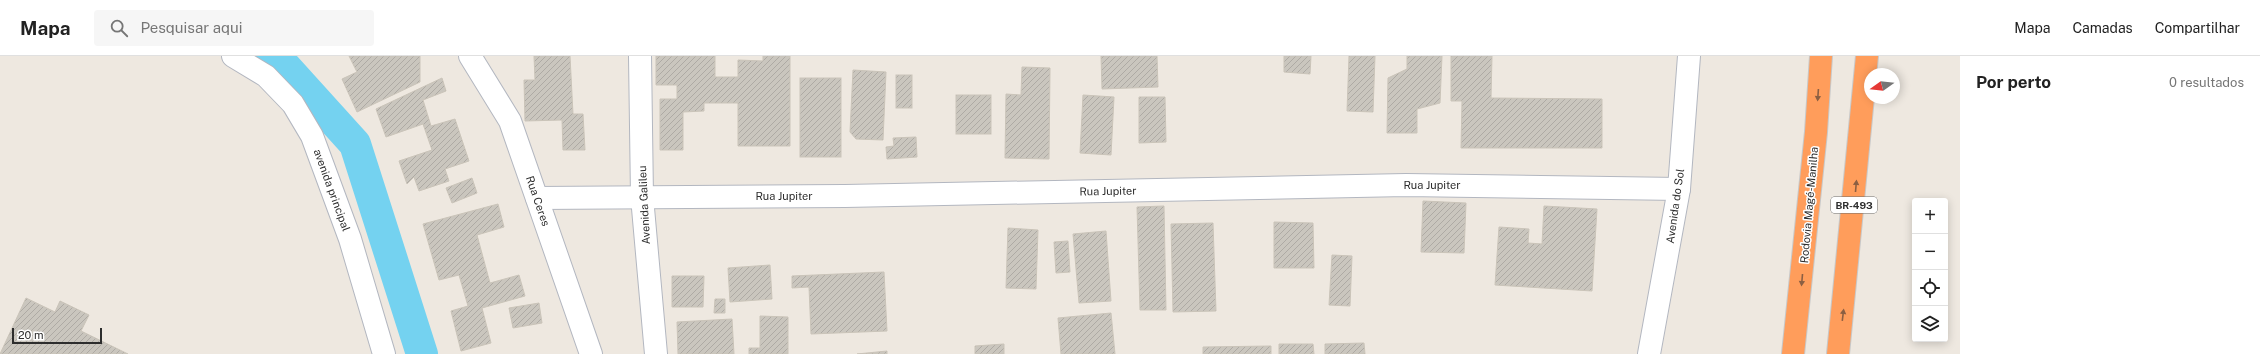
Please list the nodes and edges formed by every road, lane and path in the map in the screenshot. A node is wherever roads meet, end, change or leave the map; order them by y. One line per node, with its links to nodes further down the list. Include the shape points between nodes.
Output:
1 (234, 56): 10 (street, avenida principal, via 266,76 293,104 312,136 350,239)
2 (470, 56): 9 (street, Rua Ceres, via 510,121)
3 (640, 56): 8 (street, Avenida Galileu)
4 (1689, 56): 7 (street, Avenida do Sol)
5 (1821, 56): 14 (highway, Rodovia Magé-Manilha, one-way to 14, via 1816,132)
6 (1866, 56): 15 (highway, BR-493, one-way to 6, via 1861,135)
7 (1679, 189): 8 (street, Rua Jupiter, via 1406,185 846,196); 13 (street, Avenida do Sol)
8 (642, 197): 9 (street, Rua Jupiter); 12 (street, Avenida Galileu)
9 (537, 198): 11 (street, Rua Ceres)
10 (384, 354)
11 (591, 354)
12 (656, 354)
13 (1650, 354)
14 (1793, 354)
15 (1838, 354)

